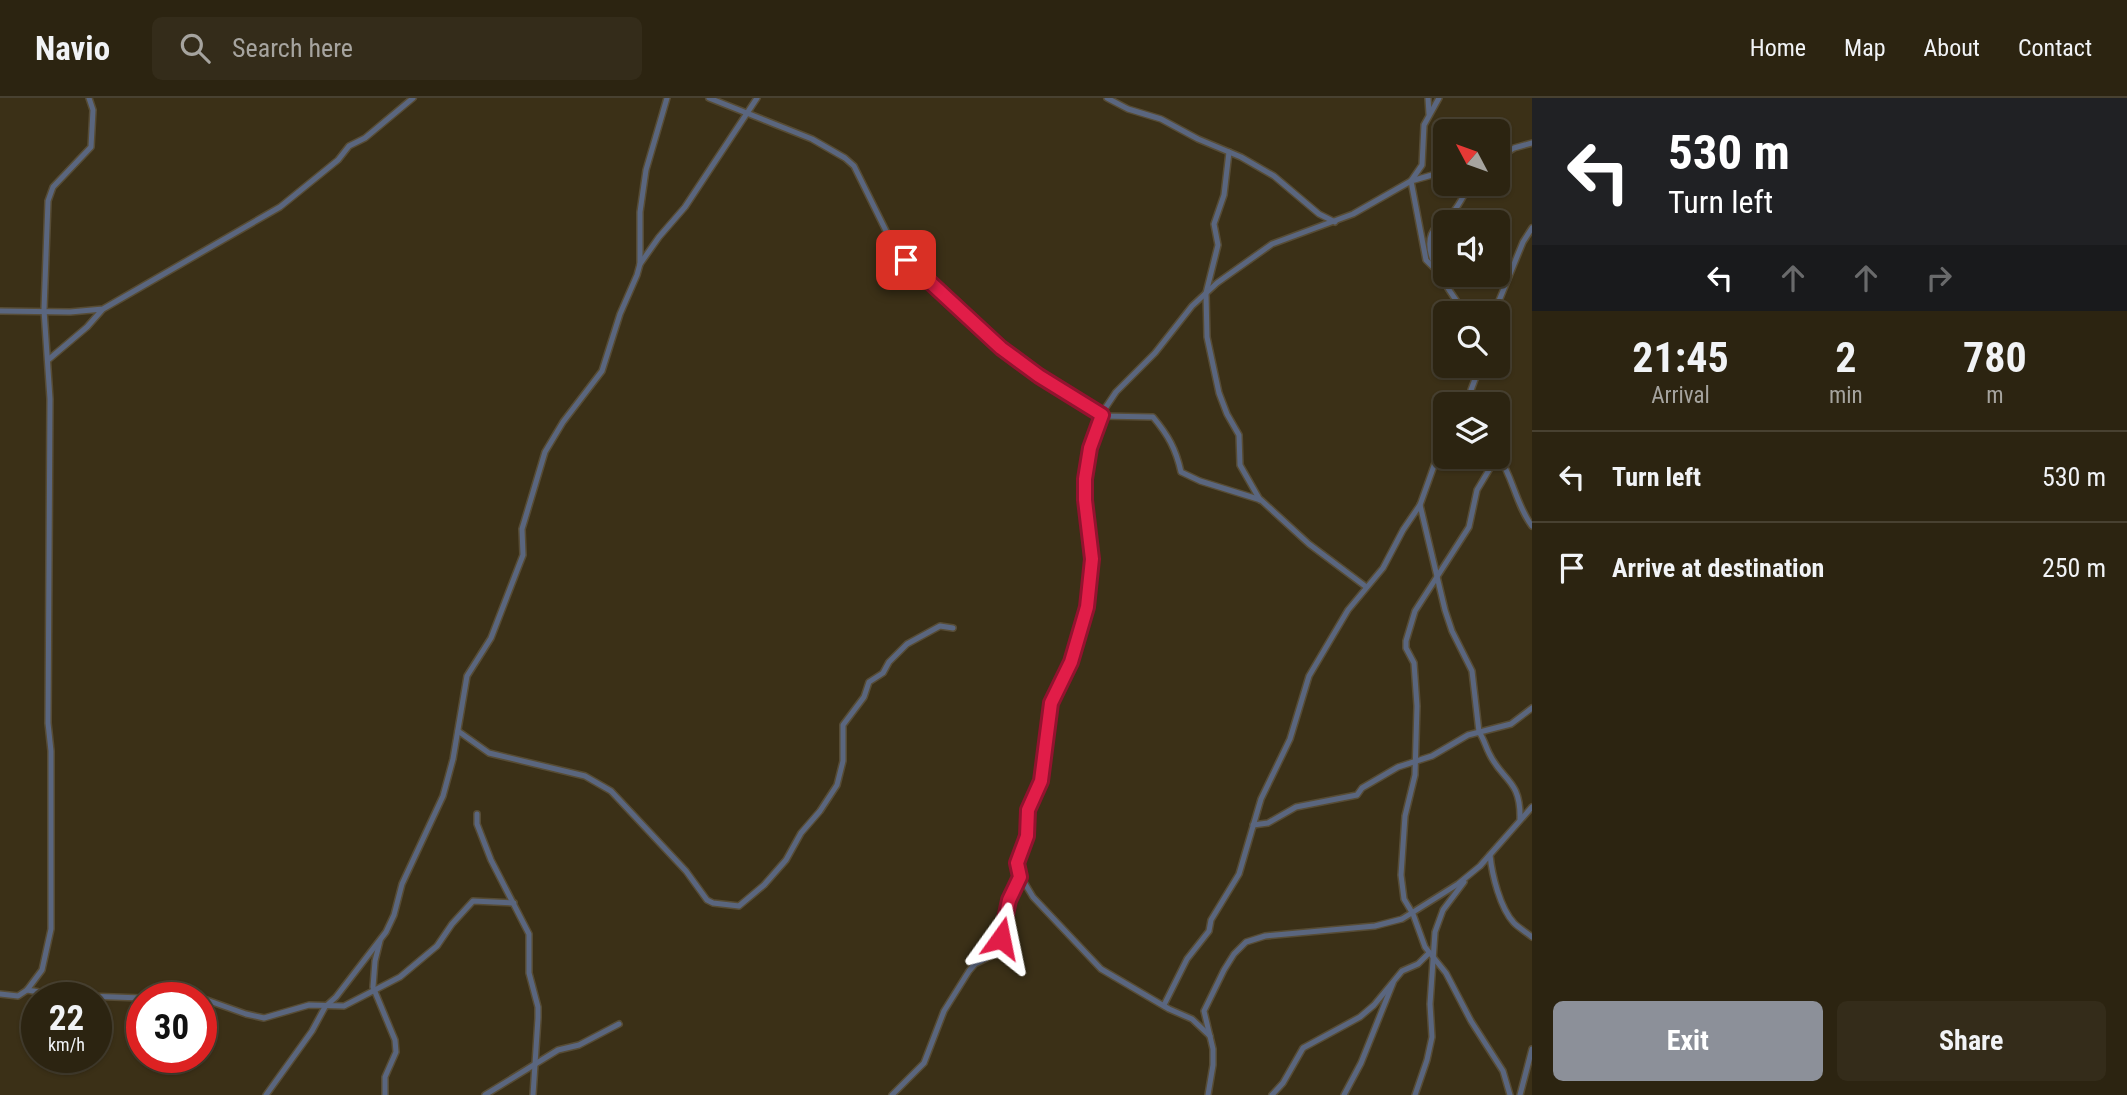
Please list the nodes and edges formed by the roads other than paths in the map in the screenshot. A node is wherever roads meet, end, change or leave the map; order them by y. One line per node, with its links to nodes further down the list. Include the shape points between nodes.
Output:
1 (89, 98): 25 (street, via 93,110 91,147 48,196)
2 (413, 98): 24 (street, via 349,146 281,207)
3 (667, 98): 20 (street, via 646,170)
4 (709, 98): 9 (street)
5 (757, 98): 9 (street)
6 (1107, 98): 13 (street)
7 (1428, 98): 10 (street)
8 (1439, 98): 10 (street)
9 (746, 113): 20 (street, via 690,200); 28 (street, via 812,139 845,158 854,166 891,241 906,260 1001,348)
10 (1429, 114): 15 (street, via 1422,165)
11 (1532, 143): 12 (street)
12 (1510, 150)
13 (1229, 152): 16 (street, via 1274,176); 22 (street, via 1224,195 1214,224 1218,245)
14 (1433, 173): 15 (street)
15 (1411, 181): 16 (street); 21 (street, via 1426,260)
16 (1335, 222): 22 (street, via 1265,248)
17 (1532, 228): 23 (street)
18 (1433, 231): 19 (street)
19 (1433, 250)
20 (640, 264): 39 (street, via 603,371 545,452 522,529 523,555 491,638 467,676)
21 (1433, 267)
22 (1206, 293): 28 (street, via 1116,392); 32 (street, via 1208,348 1215,380 1239,435 1240,465)
23 (1499, 301)
24 (103, 309): 25 (street); 27 (street)
25 (44, 310): 26 (street); 27 (street)
26 (0, 311)
27 (48, 360): 55 (street, via 51,929 42,970)
28 (1102, 415): 32 (street, via 1153,417 1177,452 1181,472); 47 (street, via 1085,479 1092,559 1087,607 1071,662 1051,703 1041,781 1028,810 1027,836 1017,863)
29 (1433, 468): 33 (street)
30 (1489, 469): 35 (street, via 1476,490 1469,527)
31 (1504, 469): 34 (street)
32 (1261, 500): 36 (street)
33 (1420, 505): 35 (street); 36 (street, via 1383,568)
34 (1532, 526)
35 (1435, 578): 40 (street, via 1452,631 1472,671); 41 (street, via 1415,611 1406,641 1414,663)
36 (1365, 586): 45 (street, via 1309,676 1290,739)
37 (953, 628): 39 (street, via 940,626 907,644 883,673 869,682 843,725 843,761 837,785 786,860 739,906 707,900 617,797 592,779 489,753)
38 (1532, 708): 40 (street, via 1511,724)
39 (458, 731): 52 (street, via 446,789)
40 (1479, 732): 41 (street); 44 (street, via 1495,763 1512,782)
41 (1415, 762): 45 (street, via 1389,772 1357,795 1296,807 1268,823); 50 (street, via 1403,830 1401,875 1404,899)
42 (1532, 807): 44 (street)
43 (477, 814): 49 (street, via 491,860)
44 (1520, 820): 46 (street)
45 (1253, 825): 60 (street, via 1236,880)
46 (1490, 855): 48 (street); 51 (street, via 1494,884 1508,914)
47 (1020, 877): 60 (street, via 1101,969); 70 (street, via 993,955 969,971 944,1011 924,1063)
48 (1466, 877): 50 (street); 53 (street, via 1437,922)
49 (514, 903): 56 (street, via 473,901 437,946); 65 (street, via 530,940 529,973 538,1007)
50 (1413, 914): 53 (street); 63 (street, via 1388,924 1288,932 1247,942 1234,954 1205,1006)
51 (1532, 937)
52 (380, 940): 56 (street); 61 (street)
53 (1431, 955): 54 (street); 74 (street, via 1432,1037); 75 (street, via 1503,1070)
54 (1395, 977): 72 (street, via 1360,1017 1303,1048); 73 (street, via 1361,1063)
55 (33, 982)
56 (375, 991): 61 (street, via 340,1008); 67 (street, via 395,1040)
57 (0, 994): 58 (street)
58 (21, 994)
59 (217, 1004): 61 (street, via 264,1018 309,1005)
60 (1164, 1004): 63 (street, via 1192,1019)
61 (325, 1007): 66 (street)
62 (619, 1024): 65 (street)
63 (1210, 1036): 71 (street, via 1213,1065)
64 (1532, 1049): 76 (street)
65 (533, 1064): 68 (street); 69 (street)
66 (266, 1095)
67 (385, 1095)
68 (485, 1095)
69 (533, 1095)
70 (892, 1095)
71 (1208, 1095)
72 (1272, 1095)
73 (1343, 1095)
74 (1415, 1095)
75 (1510, 1095)
76 (1520, 1095)

